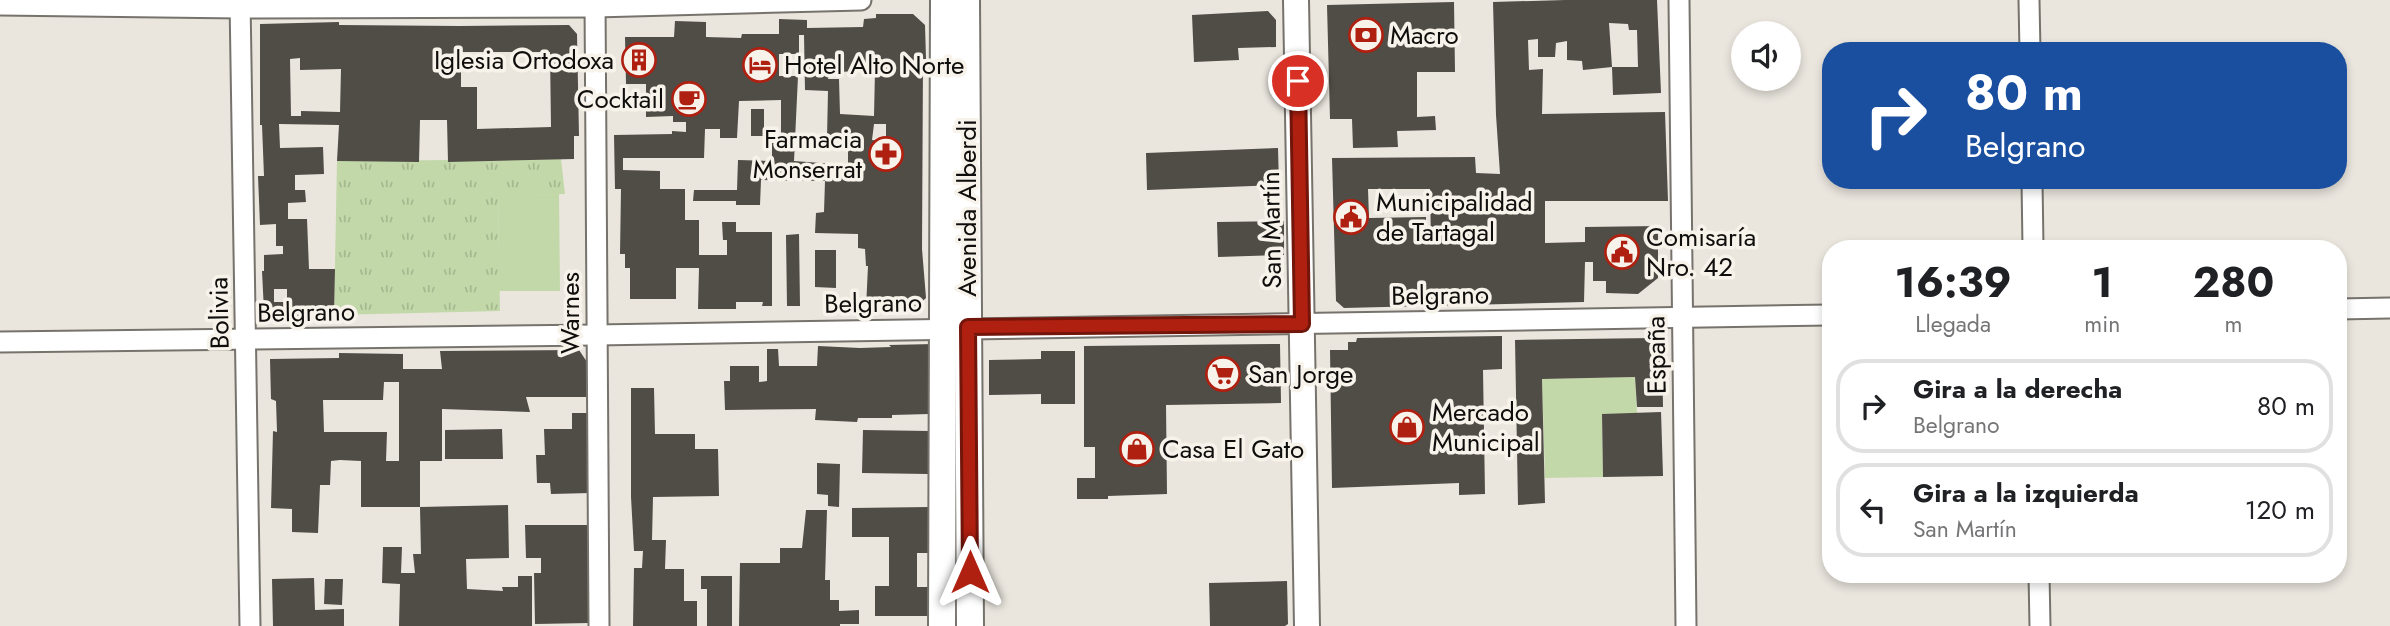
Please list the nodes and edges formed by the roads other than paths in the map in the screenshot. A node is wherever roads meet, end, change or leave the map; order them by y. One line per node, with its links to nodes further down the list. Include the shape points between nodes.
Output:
1 (861, 0): 7 (street)
2 (944, 0): 19 (main road, Avenida Alberdi)
3 (966, 0): 18 (main road, Avenida Alberdi)
4 (1296, 0): 17 (street, San Martín)
5 (1679, 0): 16 (street, España)
6 (2029, 0): 10 (street)
7 (595, 3): 8 (street); 20 (street, Warnes)
8 (240, 4): 9 (street); 21 (street, Bolivia)
9 (0, 5)
10 (2029, 42)
11 (2032, 189): 12 (street)
12 (2033, 240)
13 (2390, 308): 14 (street)
14 (2347, 309)
15 (1822, 315): 16 (street, Belgrano)
16 (1682, 317): 17 (street, Belgrano); 29 (street, España)
17 (1302, 324): 18 (street, Belgrano); 28 (street, San Martín)
18 (968, 327): 19 (street, Belgrano); 27 (main road, Avenida Alberdi)
19 (942, 328): 20 (street, Belgrano); 26 (main road, Avenida Alberdi)
20 (596, 335): 21 (street, Belgrano); 25 (street, Warnes)
21 (245, 339): 22 (street, Belgrano); 24 (street, Bolivia)
22 (0, 342)
23 (2039, 583): 30 (street)
24 (250, 626)
25 (600, 626)
26 (942, 626)
27 (970, 626)
28 (1307, 626)
29 (1686, 626)
30 (2040, 626)

